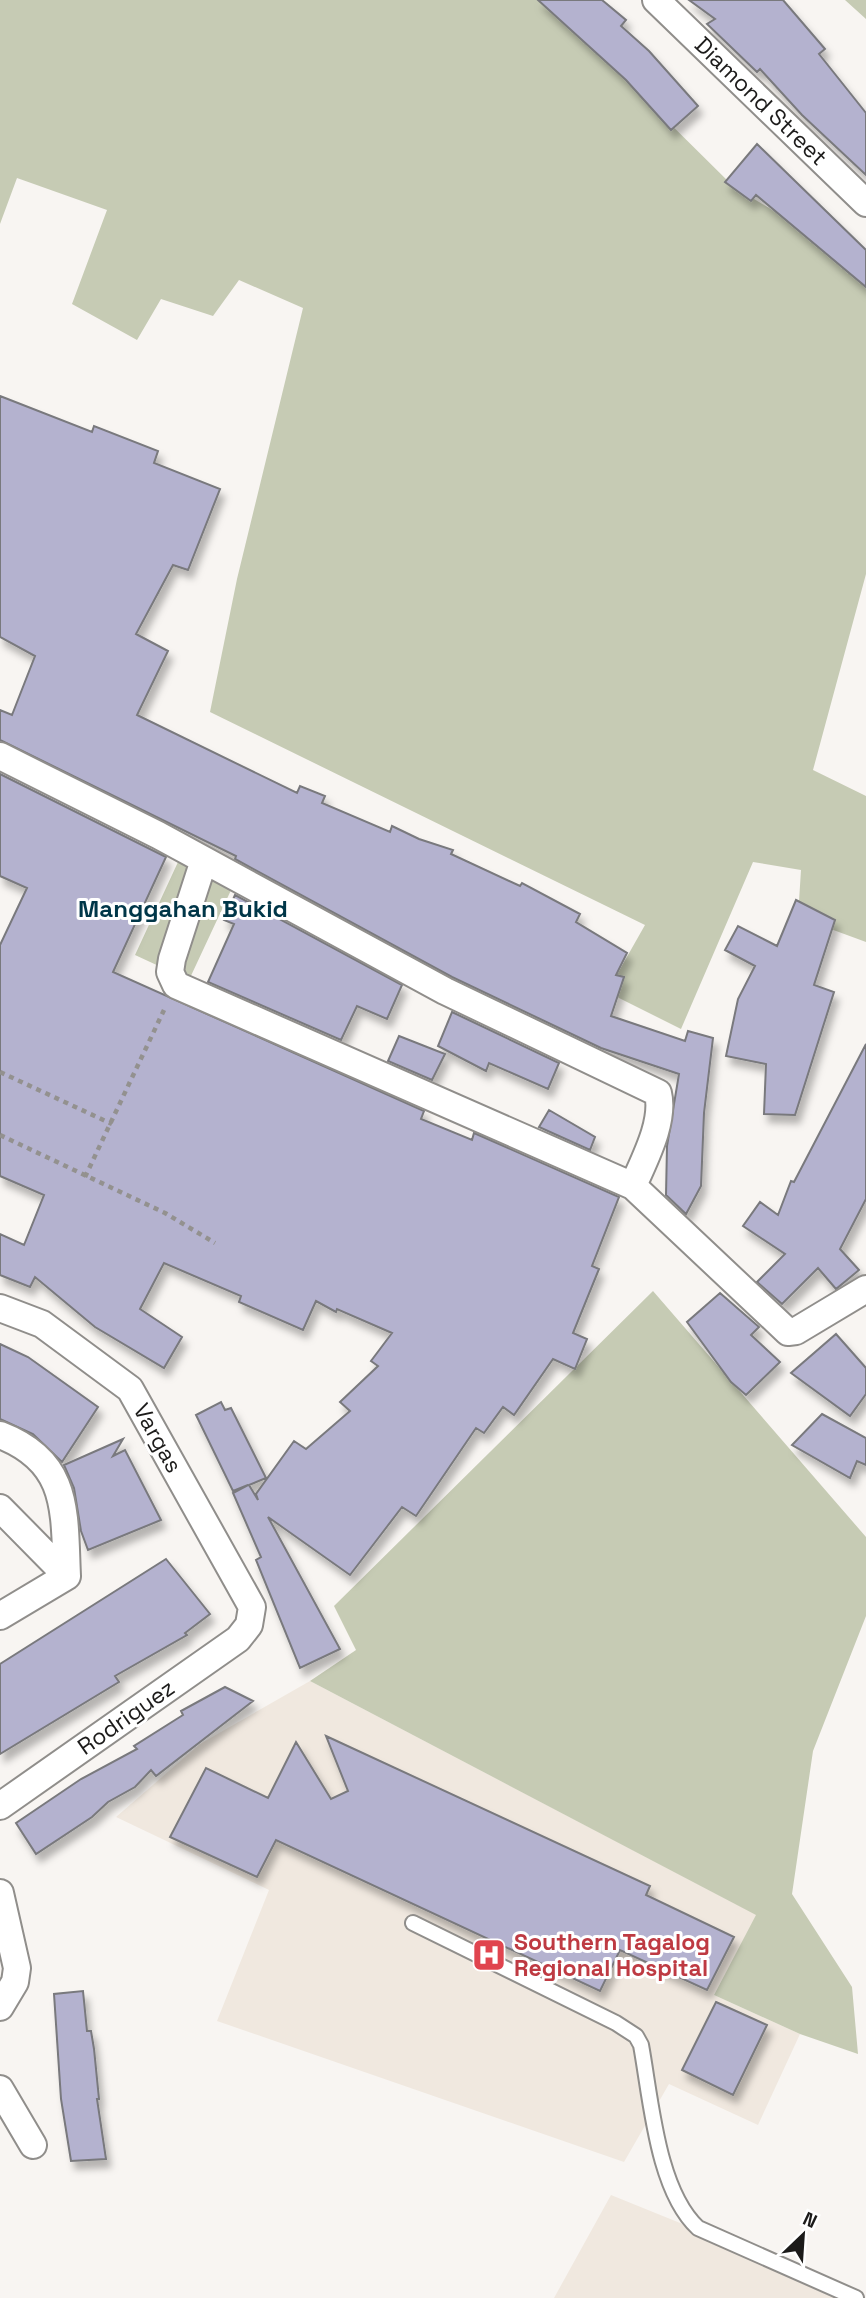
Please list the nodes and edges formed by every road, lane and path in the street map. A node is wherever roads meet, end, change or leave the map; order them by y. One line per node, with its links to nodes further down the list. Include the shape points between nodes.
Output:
1 (656, 0): 2 (street, Diamond Street)
2 (866, 202)
3 (0, 756): 4 (street)
4 (204, 860): 5 (street, via 172,959 170,972); 10 (street, via 445,991 658,1093 649,1150)
5 (176, 985): 7 (path); 10 (street)
6 (0, 1072): 7 (path)
7 (111, 1124): 9 (path)
8 (0, 1135): 9 (path)
9 (85, 1177): 11 (path, via 165,1213)
10 (633, 1186): 12 (street, via 788,1332)
11 (215, 1243)
12 (866, 1289)
13 (0, 1308): 18 (street, Vargas, via 42,1324 130,1389 252,1607)
14 (0, 1435): 16 (street, via 40,1458 55,1482 65,1507)
15 (0, 1508): 16 (street)
16 (67, 1576): 17 (street)
17 (0, 1616)
18 (249, 1625): 19 (street, Rodriguez, via 238,1639)
19 (0, 1806)
20 (0, 1893): 22 (street, via 17,1968 15,1982)
21 (413, 1923): 25 (lane, via 636,2036 666,2170 689,2220)
22 (0, 2007)
23 (0, 2089): 24 (street)
24 (33, 2145)
25 (856, 2298)

